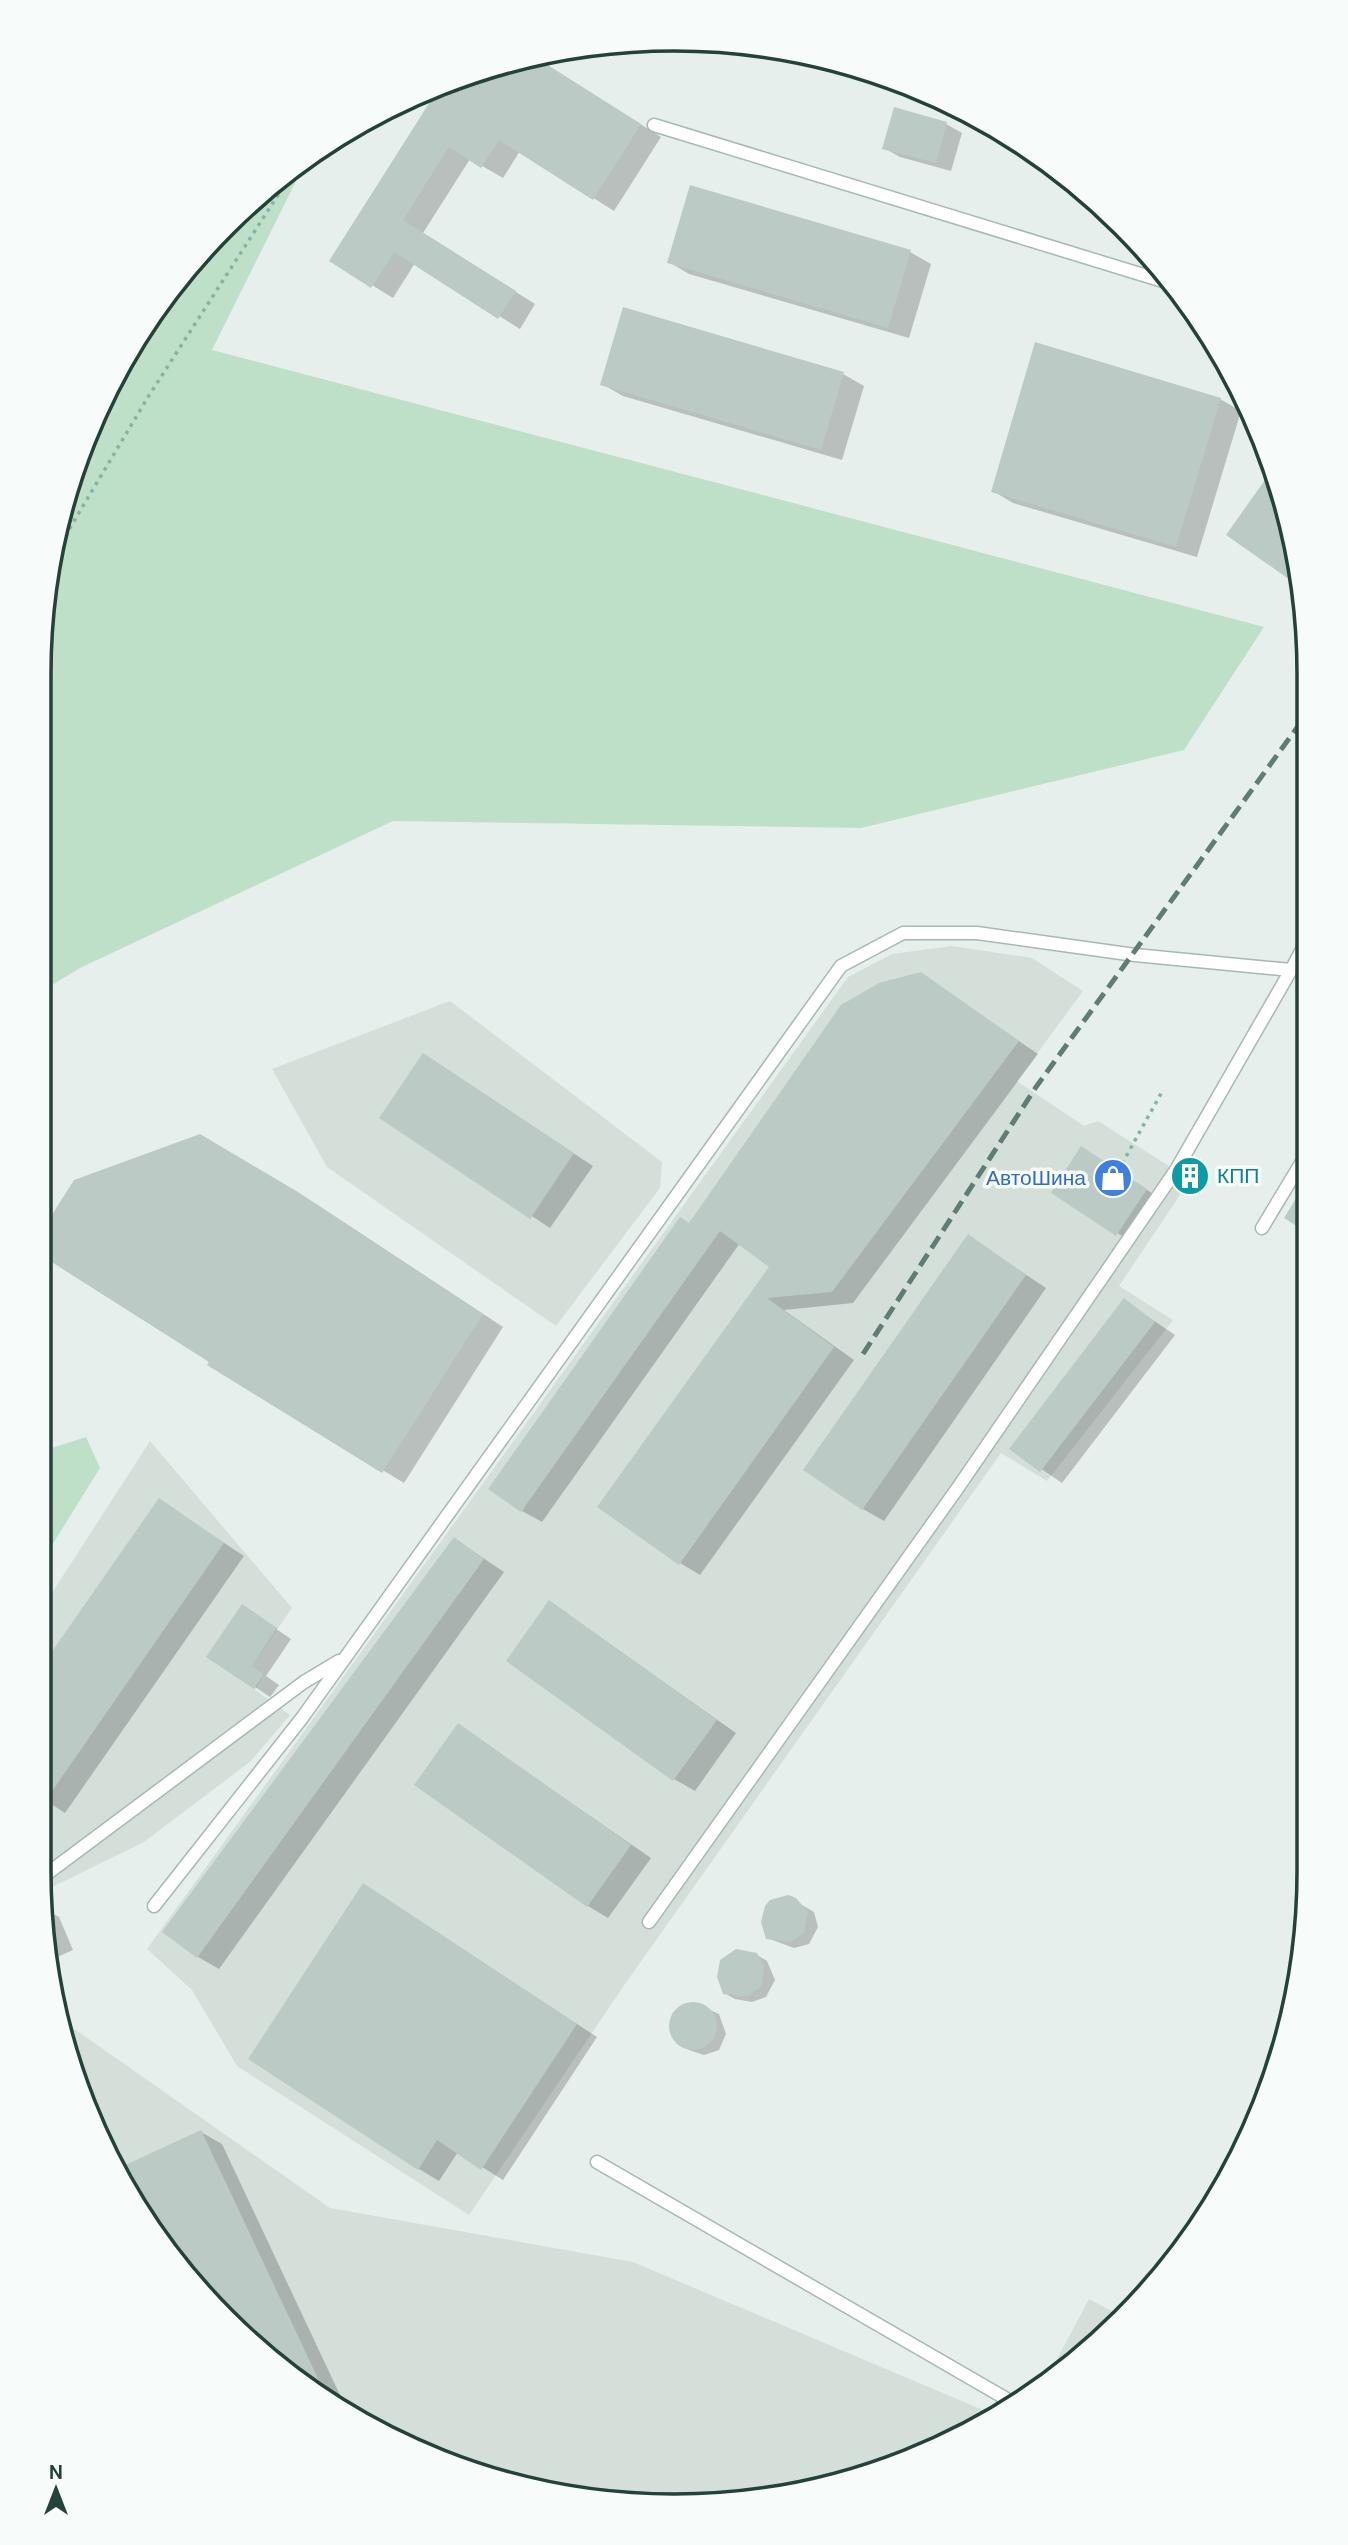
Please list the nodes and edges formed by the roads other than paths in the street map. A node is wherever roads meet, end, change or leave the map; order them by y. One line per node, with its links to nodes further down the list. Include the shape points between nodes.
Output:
1 (653, 125): 2 (lane)
2 (1155, 279)
3 (1297, 959): 4 (lane)
4 (1291, 970): 7 (lane, via 977,933 903,933 841,966); 10 (lane, via 1175,1170 957,1489)
5 (1297, 1170): 6 (lane)
6 (1262, 1228)
7 (345, 1657): 8 (lane, via 304,1682); 9 (lane)
8 (51, 1871)
9 (155, 1906)
10 (649, 1922)
11 (597, 2162): 12 (lane)
12 (1005, 2398)

